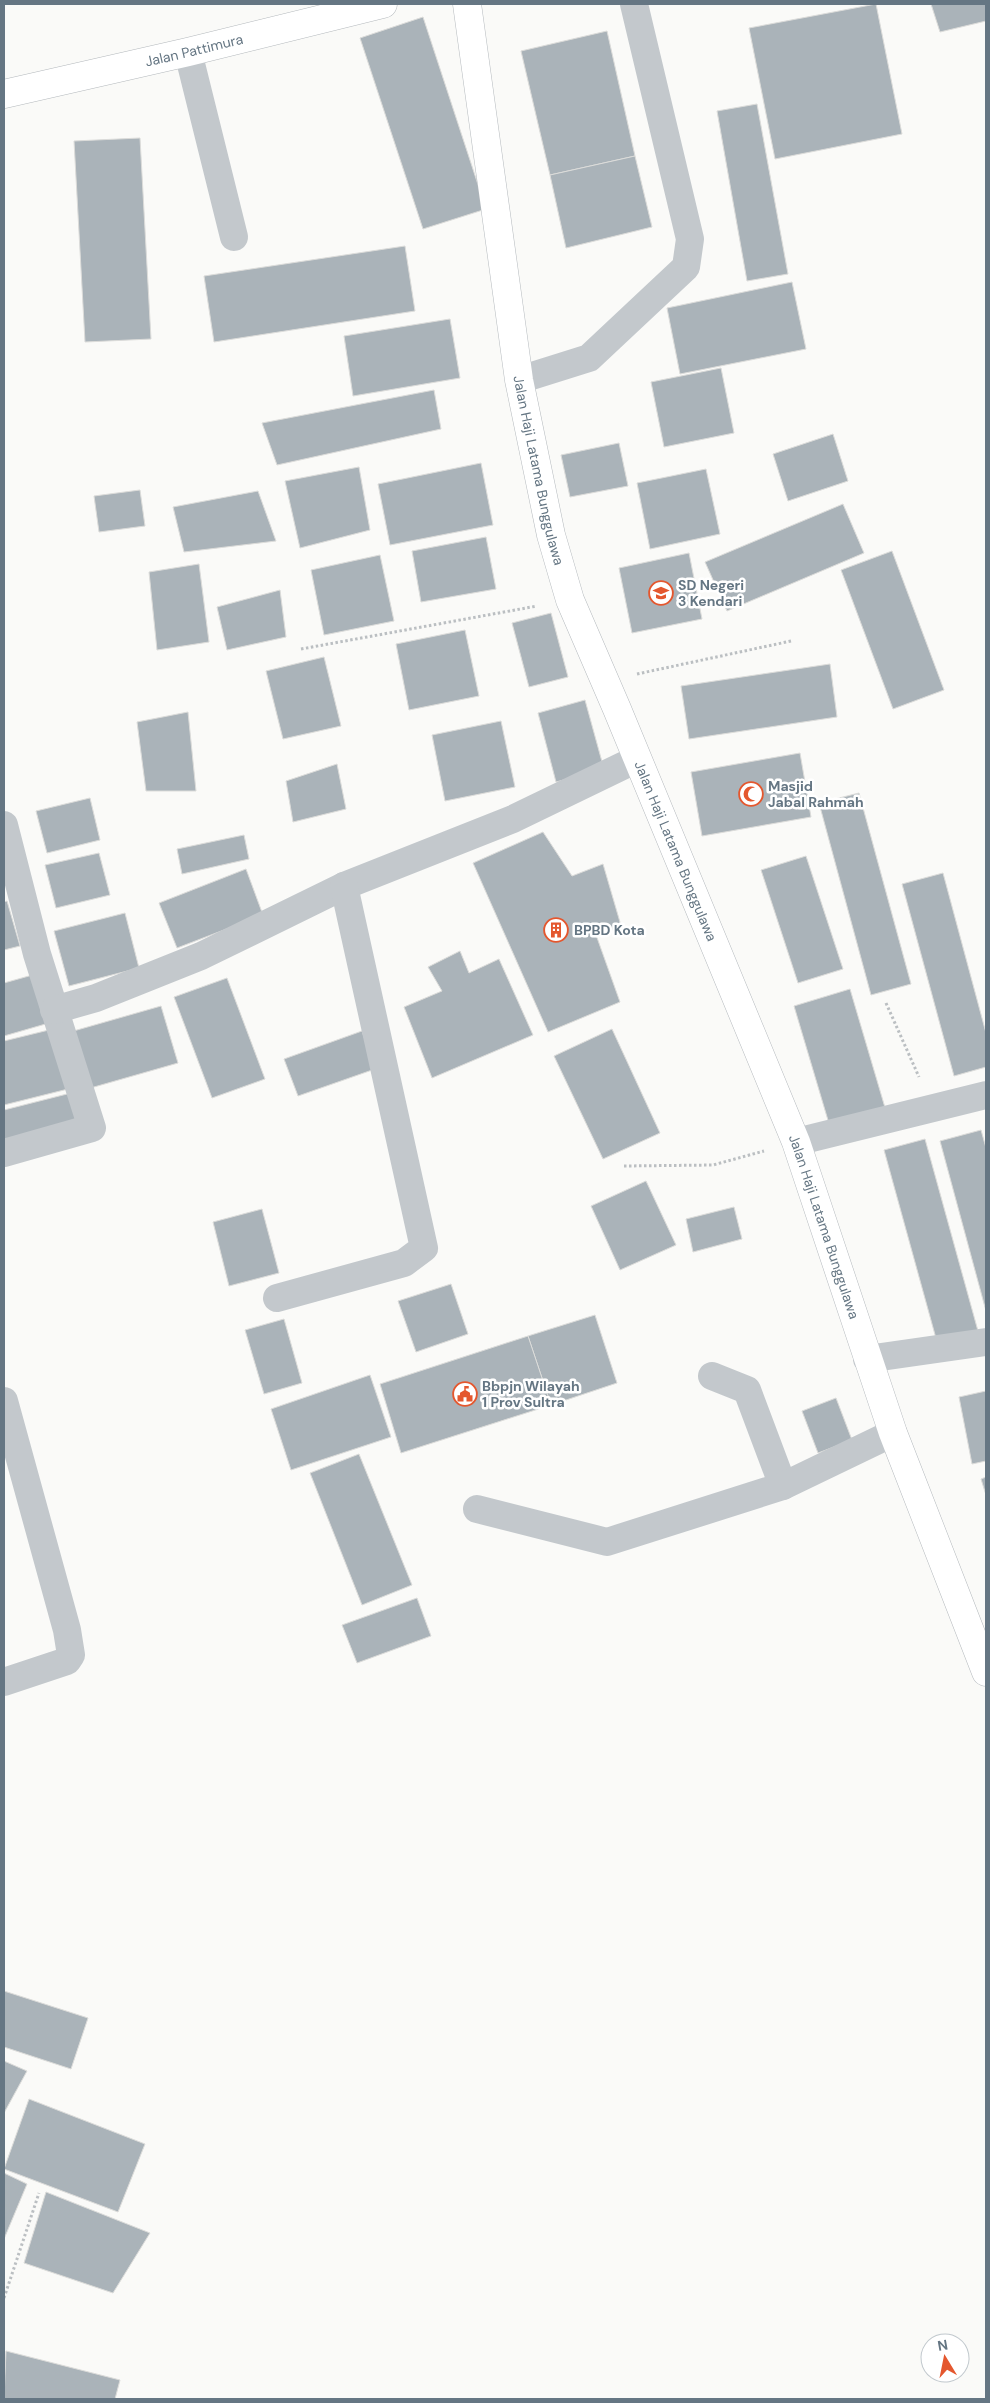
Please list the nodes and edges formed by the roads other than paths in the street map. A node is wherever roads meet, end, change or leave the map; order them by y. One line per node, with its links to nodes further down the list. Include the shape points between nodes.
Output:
1 (383, 4): 4 (main road, Jalan Pattimura)
2 (467, 4): 7 (main road, Jalan Haji Latama Bunggulawa)
3 (634, 4): 7 (street, via 690,239 686,267 589,358)
4 (188, 52): 5 (main road, Jalan Pattimura); 6 (street)
5 (4, 94)
6 (234, 237)
7 (519, 380): 8 (main road, Jalan Haji Latama Bunggulawa, via 551,536 570,600)
8 (637, 759): 10 (street, via 488,830); 13 (main road, Jalan Haji Latama Bunggulawa)
9 (4, 825): 11 (street, via 19,892)
10 (344, 886): 11 (street, via 193,960 96,998); 15 (street, via 424,1248 404,1262)
11 (54, 1010): 14 (street, via 92,1128)
12 (986, 1096): 13 (street)
13 (796, 1142): 17 (main road, Jalan Haji Latama Bunggulawa)
14 (4, 1153)
15 (278, 1298)
16 (986, 1342): 17 (street)
17 (867, 1359): 20 (main road, Jalan Haji Latama Bunggulawa)
18 (712, 1376): 21 (street, via 747,1390)
19 (4, 1401): 24 (street, via 67,1630 71,1655 67,1661)
20 (893, 1433): 21 (street); 23 (main road, Jalan Haji Latama Bunggulawa)
21 (783, 1486): 22 (street, via 607,1542)
22 (477, 1509)
23 (986, 1672)
24 (4, 1682)

